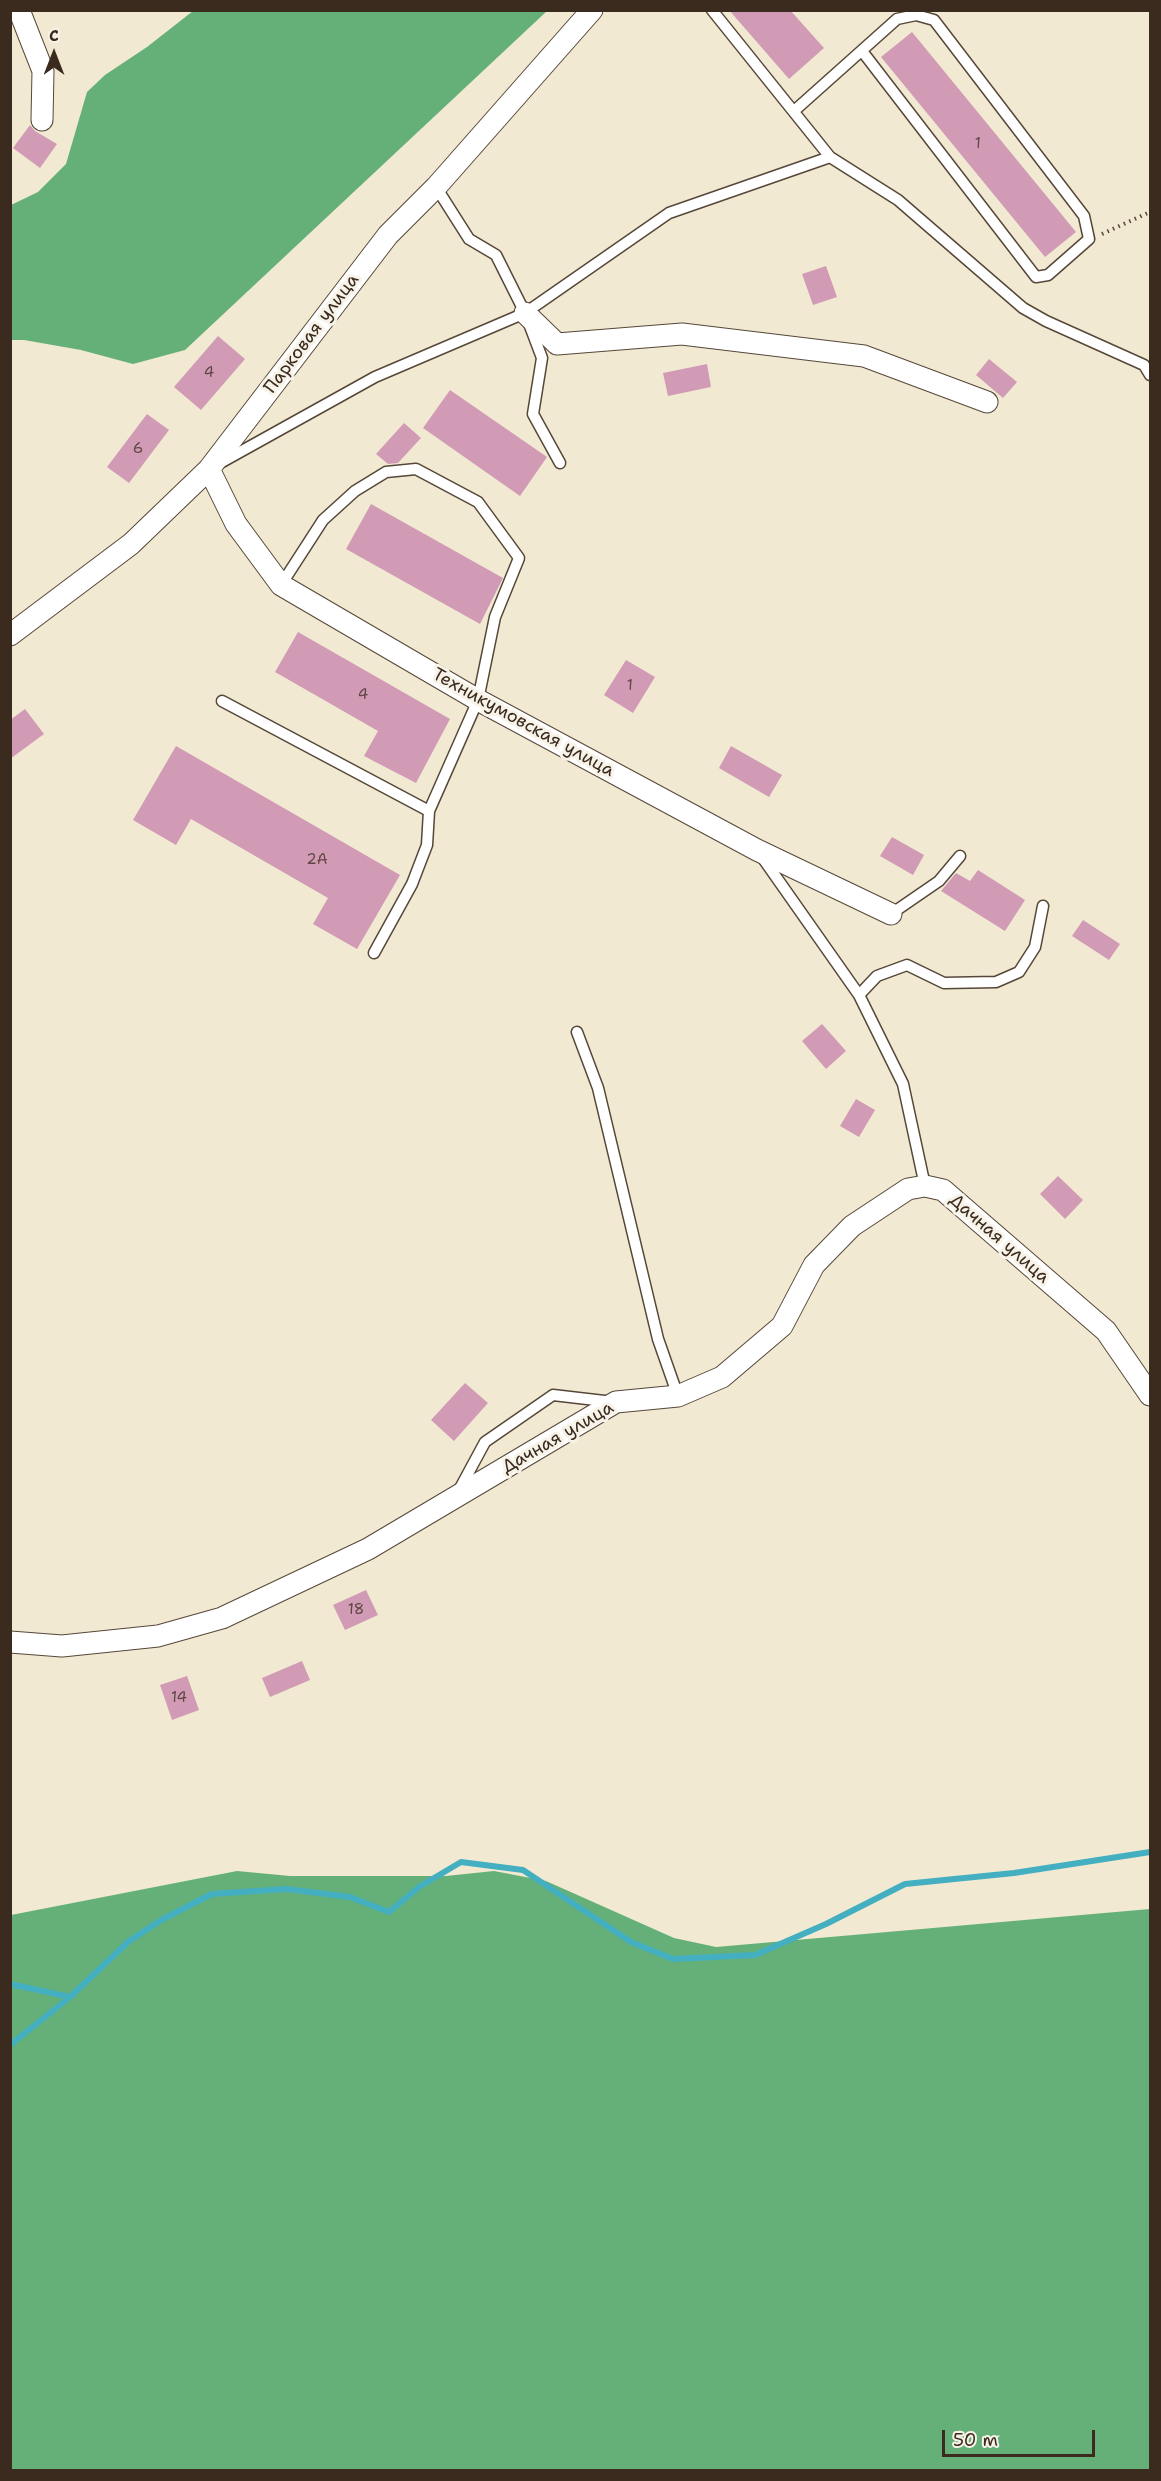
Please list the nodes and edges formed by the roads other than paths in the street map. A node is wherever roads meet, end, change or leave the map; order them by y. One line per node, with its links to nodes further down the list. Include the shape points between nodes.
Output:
1 (19, 10): 6 (street, via 43,71)
2 (592, 10): 8 (street, Парковая улица)
3 (712, 10): 5 (lane)
4 (862, 51): 4 (lane, via 1036,277 1048,275 1089,239 1084,216 934,20 916,15 897,20); 5 (lane)
5 (794, 111): 7 (lane)
6 (42, 120)
7 (830, 157): 9 (lane, via 669,213); 10 (lane, via 898,200 1023,308 1144,365)
8 (436, 187): 9 (lane, via 469,239 496,255); 13 (street, Парковая улица, via 388,235)
9 (525, 313): 11 (street, via 557,344 682,334 864,356); 12 (lane, via 542,358 533,414); 13 (lane, via 375,377)
10 (1150, 375)
11 (987, 402)
12 (561, 463)
13 (209, 469): 14 (street, Техникумовская улица, via 236,524); 15 (street, Парковая улица, via 131,544)
14 (281, 585): 16 (street, Техникумовская улица); 16 (lane, via 323,520 355,491 386,472 416,469 478,502 519,558 495,617)
15 (10, 635)
16 (478, 699): 18 (lane); 19 (street, Техникумовская улица)
17 (222, 701): 18 (lane)
18 (429, 811): 23 (lane, via 427,846 412,884)
19 (757, 850): 22 (street, Техникумовская улица); 24 (lane)
20 (960, 856): 22 (lane, via 939,881)
21 (1043, 906): 24 (lane, via 1035,947 1019,972 996,982 944,983 907,964 877,976)
22 (891, 914)
23 (374, 953)
24 (859, 994): 26 (lane, via 903,1084)
25 (577, 1032): 28 (lane, via 598,1088 658,1339)
26 (925, 1185): 27 (street, Дачная улица, via 943,1190 1106,1332); 28 (street, Дачная улица, via 908,1189 852,1226 814,1265 782,1326 722,1377)
27 (1150, 1395)
28 (678, 1396): 29 (street, Дачная улица)
29 (616, 1402): 30 (street, Дачная улица); 30 (lane, via 553,1395 485,1442)
30 (455, 1498): 31 (street, Дачная улица, via 368,1549 222,1618 158,1636 62,1646)
31 (10, 1642)

